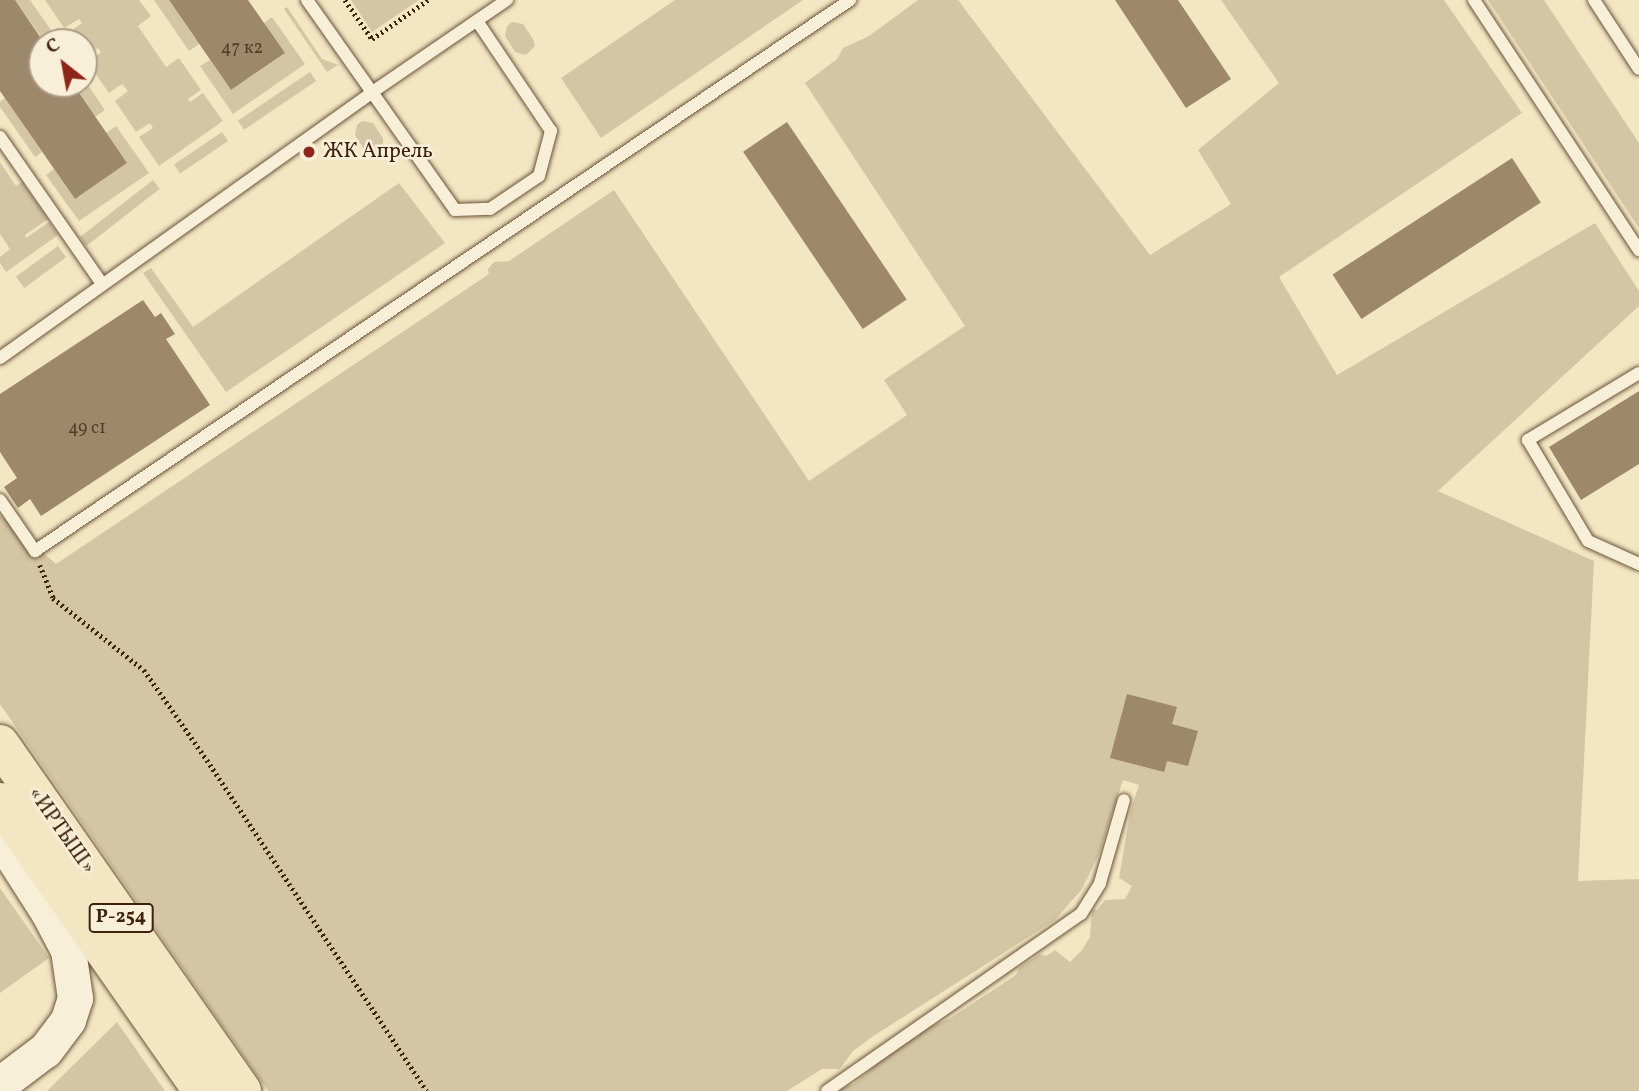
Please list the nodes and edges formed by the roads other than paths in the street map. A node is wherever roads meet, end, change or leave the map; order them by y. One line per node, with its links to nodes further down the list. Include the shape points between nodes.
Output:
1 (307, 0): 8 (lane)
2 (507, 0): 6 (lane)
3 (850, 0): 14 (lane, via 35,551)
4 (1474, 0): 10 (lane)
5 (1594, 0): 7 (lane)
6 (477, 21): 8 (lane); 8 (lane, via 551,131 540,176 490,209 455,210)
7 (1639, 69)
8 (371, 93): 11 (lane)
9 (0, 137): 11 (lane)
10 (1639, 250)
11 (102, 284): 12 (lane)
12 (0, 358)
13 (1639, 373): 15 (lane, via 1528,440 1588,541)
14 (0, 500)
15 (1639, 564)
16 (0, 744): 22 (highway, «ИРТЫШ» / Р-254)
17 (1124, 800): 23 (lane, via 1100,883 1081,914)
18 (0, 802): 21 (highway, «ИРТЫШ» / Р-254)
19 (0, 837): 20 (street, via 68,950 75,998 68,1020 45,1049)
20 (0, 1084)
21 (202, 1091)
22 (242, 1091)
23 (827, 1091)

